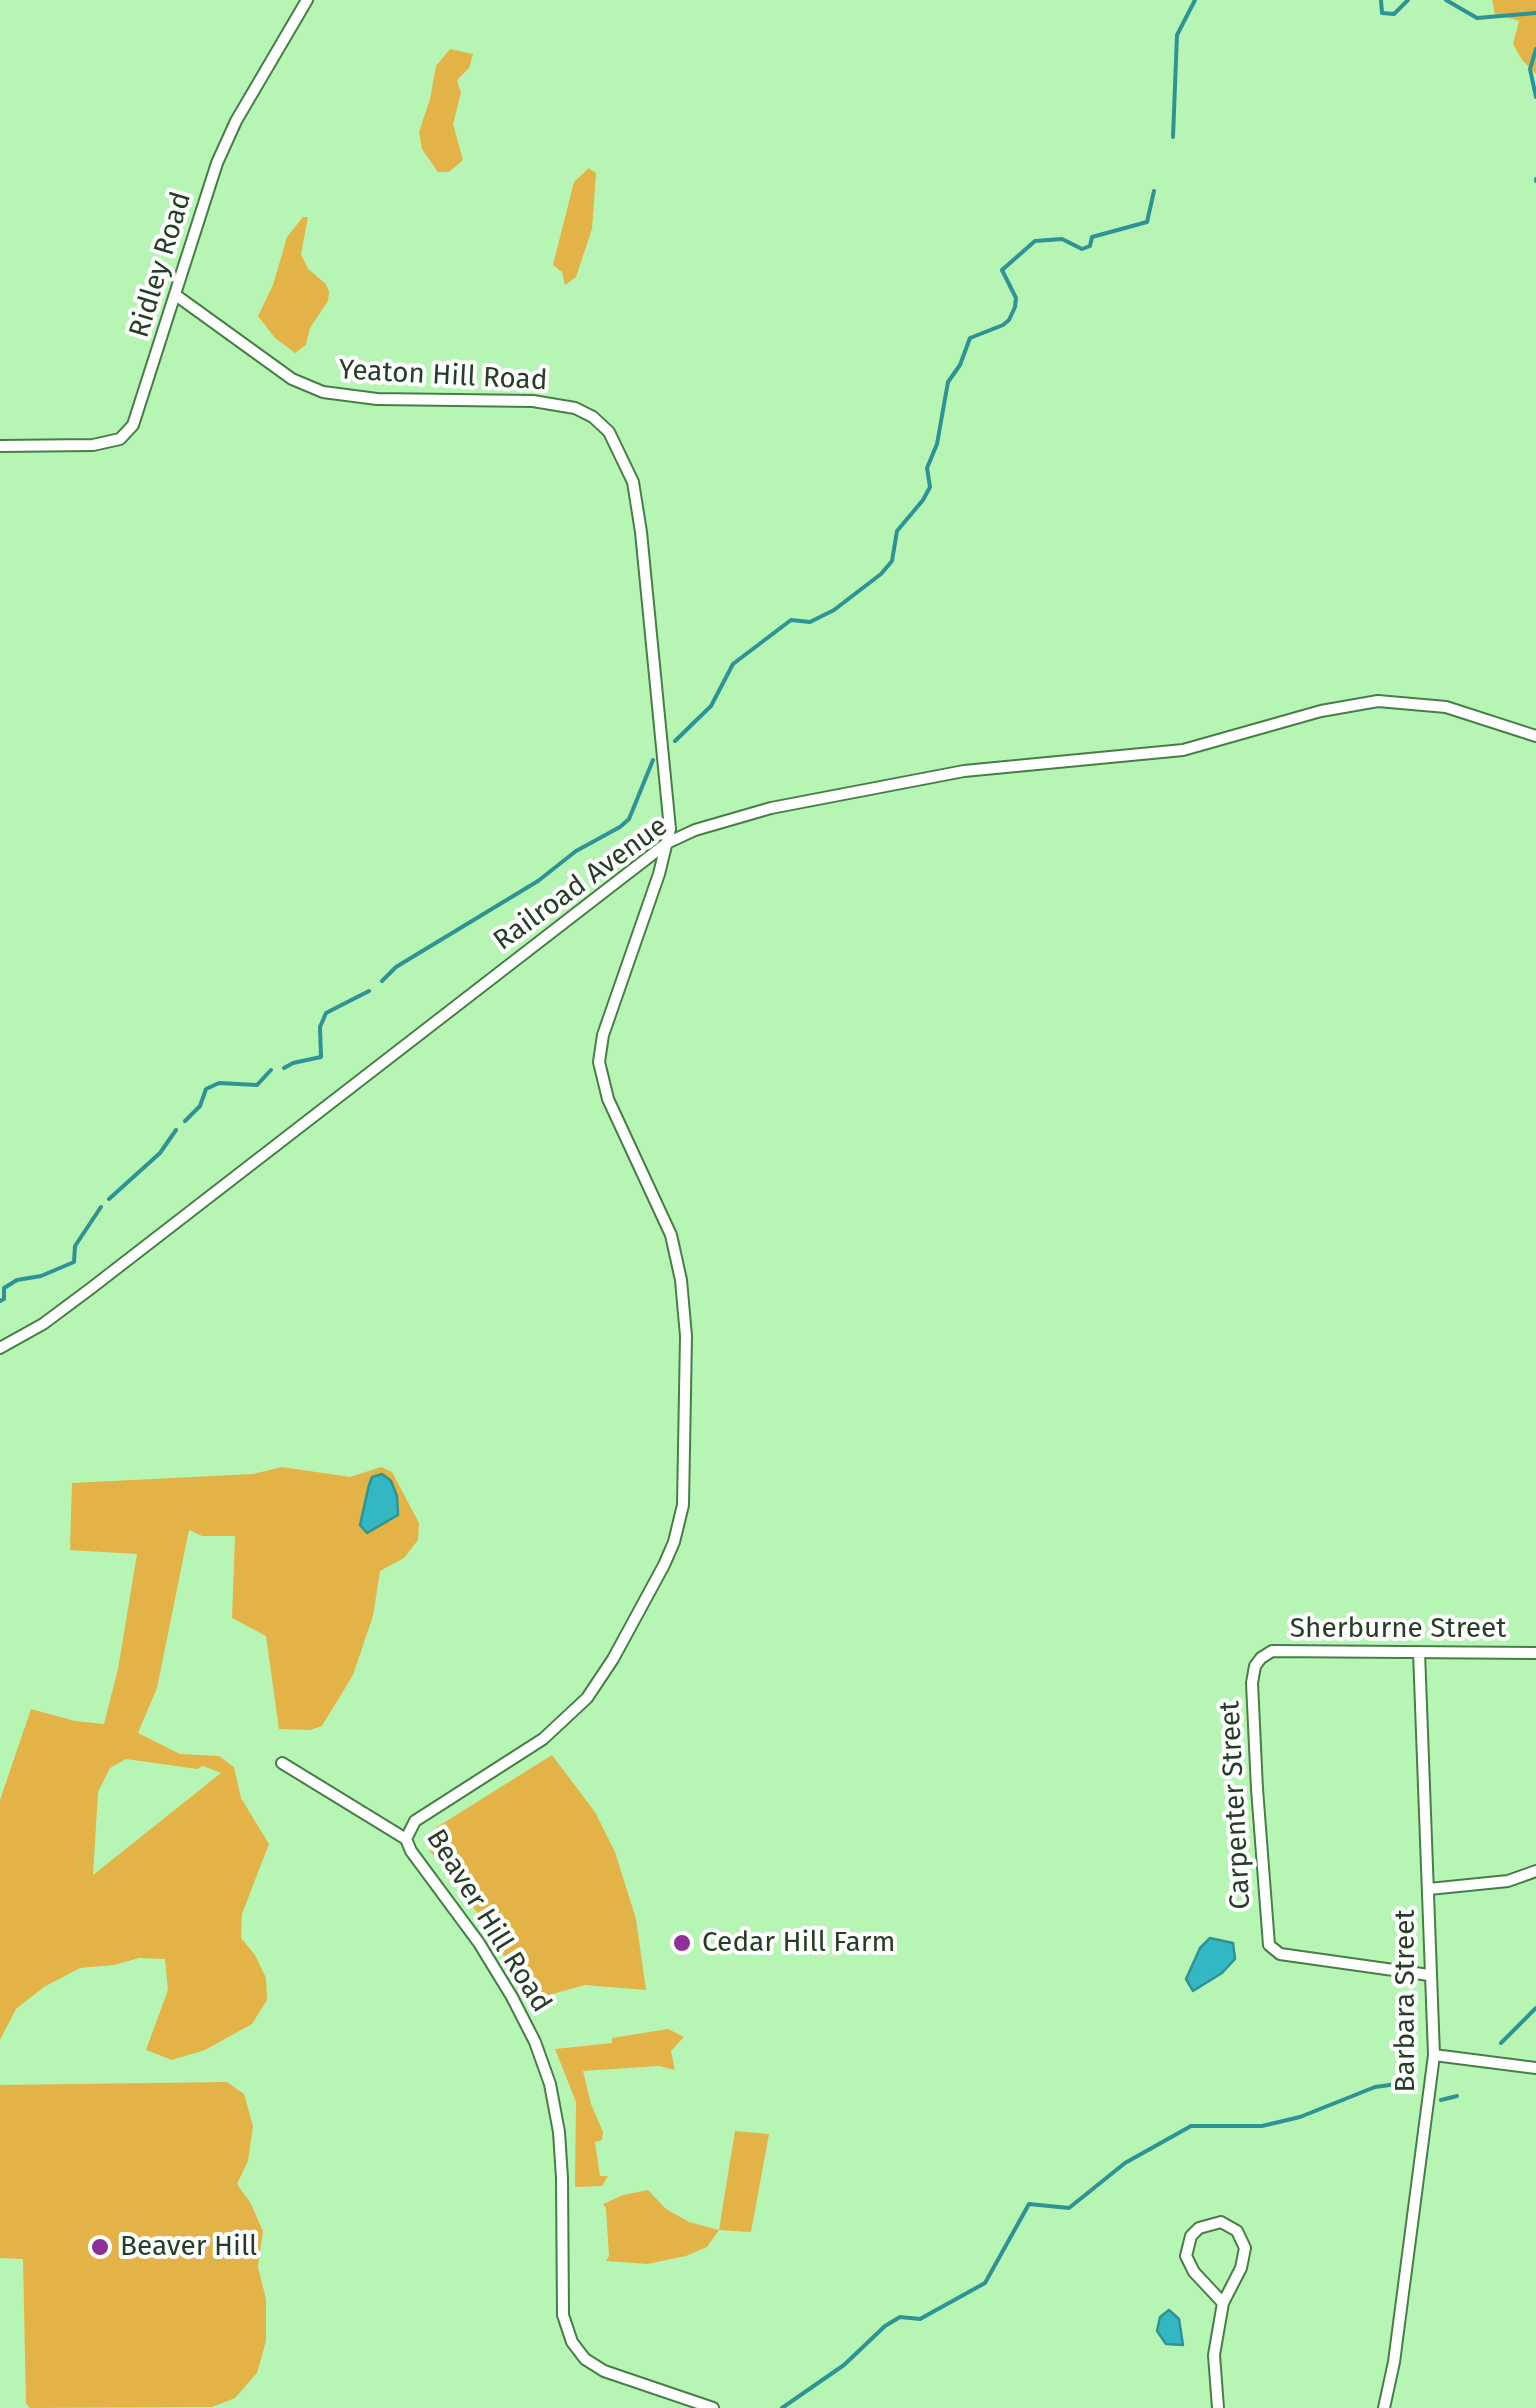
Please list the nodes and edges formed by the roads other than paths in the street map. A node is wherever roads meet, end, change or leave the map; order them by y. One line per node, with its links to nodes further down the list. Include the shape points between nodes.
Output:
1 (307, 0): 2 (street, Ridley Road, via 226,142)
2 (176, 296): 3 (street, Ridley Road, via 127,434 93,446); 5 (street, Yeaton Hill Road, via 310,389 377,399 554,403 584,411 609,432 626,464 638,514 670,812)
3 (0, 446)
4 (1536, 736): 5 (street, Railroad Avenue, via 1446,706 1358,704 1183,750 1004,765 788,804)
5 (667, 844): 6 (street, Railroad Avenue, via 74,1301); 11 (street, Beaver Hill Road, via 603,1035 600,1062 608,1100 663,1213 682,1280 686,1445 678,1528 613,1659 575,1712 530,1749 433,1807 410,1826)
6 (0, 1348)
7 (1419, 1652): 8 (street, Sherburne Street); 9 (street, Sherburne Street, via 1272,1651); 13 (street, Barbara Street)
8 (1536, 1652)
9 (1260, 1658): 14 (street, Carpenter Street, via 1252,1683 1266,1937 1274,1950 1294,1956)
10 (282, 1763): 11 (street)
11 (406, 1839): 18 (street, Beaver Hill Road, via 512,1996 550,2084 562,2178 563,2314 572,2342 604,2371)
12 (1536, 1872): 13 (street)
13 (1429, 1889): 14 (street, Barbara Street)
14 (1430, 1975): 15 (street, Barbara Street)
15 (1434, 2055): 16 (street); 20 (street, Barbara Street)
16 (1536, 2068)
17 (1224, 2303): 17 (street, via 1246,2248 1238,2232 1218,2222 1190,2236 1186,2256); 19 (street, via 1214,2355)
18 (713, 2408)
19 (1218, 2408)
20 (1384, 2408)

